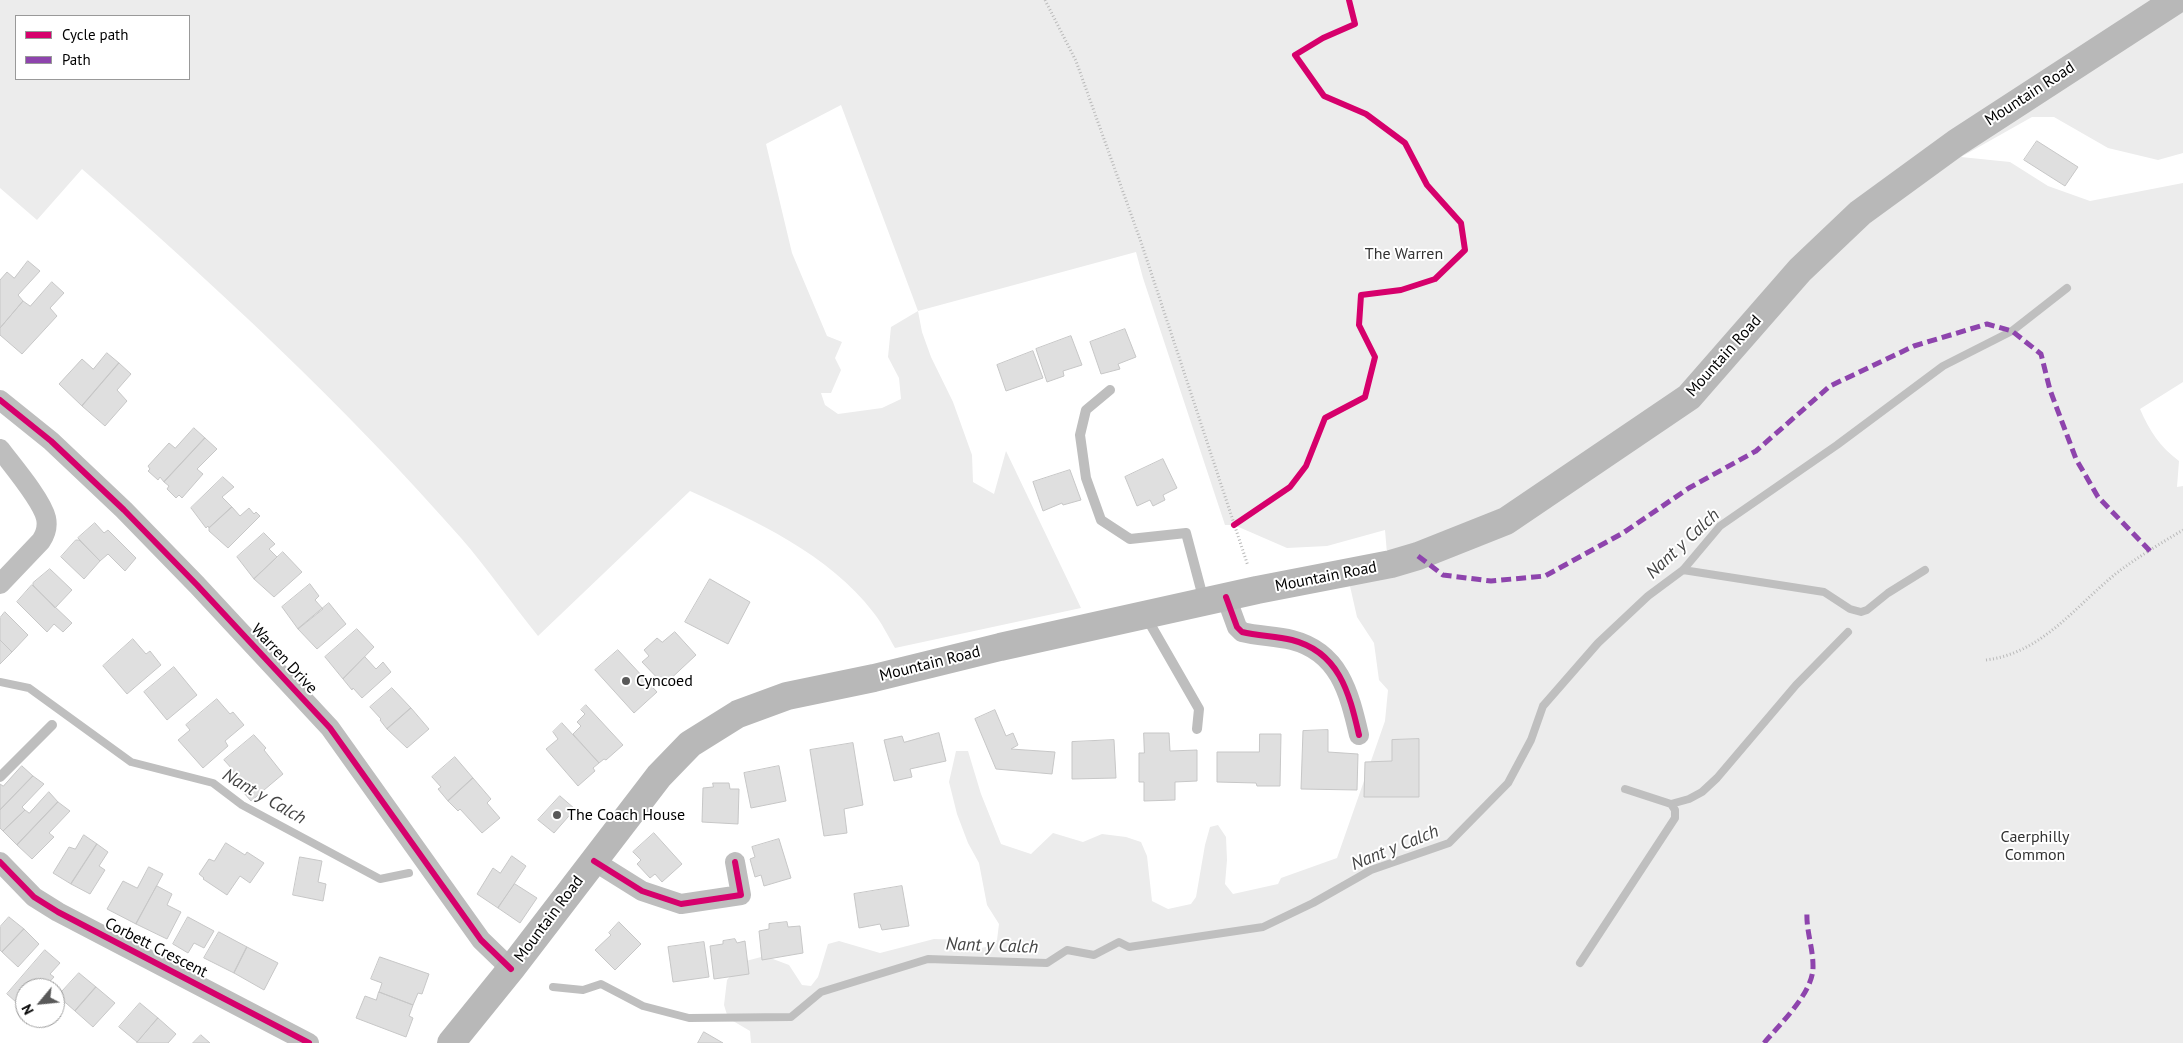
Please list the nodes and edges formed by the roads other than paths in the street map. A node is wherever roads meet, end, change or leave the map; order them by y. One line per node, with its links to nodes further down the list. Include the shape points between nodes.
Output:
1 (2176, 0): 6 (main road, Mountain Road, via 1956,143 1860,213 1800,270 1689,397 1506,521 1391,564)
2 (1110, 390): 6 (lane, via 1086,410 1080,435 1086,478 1101,520 1130,539 1186,533)
3 (0, 400): 15 (street, Warren Drive, via 51,441 124,510 330,728 481,940)
4 (0, 449): 5 (street, via 41,506 46,529 41,541)
5 (0, 584)
6 (1215, 600): 7 (main road, Mountain Road); 10 (street, via 1242,632 1292,640 1320,651 1348,693)
7 (1145, 614): 9 (lane, via 1199,708); 12 (main road, Mountain Road, via 787,696 738,714 690,744 659,776)
8 (52, 725): 11 (lane)
9 (1197, 729)
10 (1359, 735)
11 (0, 777)
12 (594, 861): 14 (street, via 642,891 681,904 741,895); 15 (main road, Mountain Road)
13 (0, 862): 16 (street, Corbett Crescent, via 34,898)
14 (735, 862)
15 (511, 969): 17 (main road, Mountain Road)
16 (309, 1043)
17 (451, 1043)

